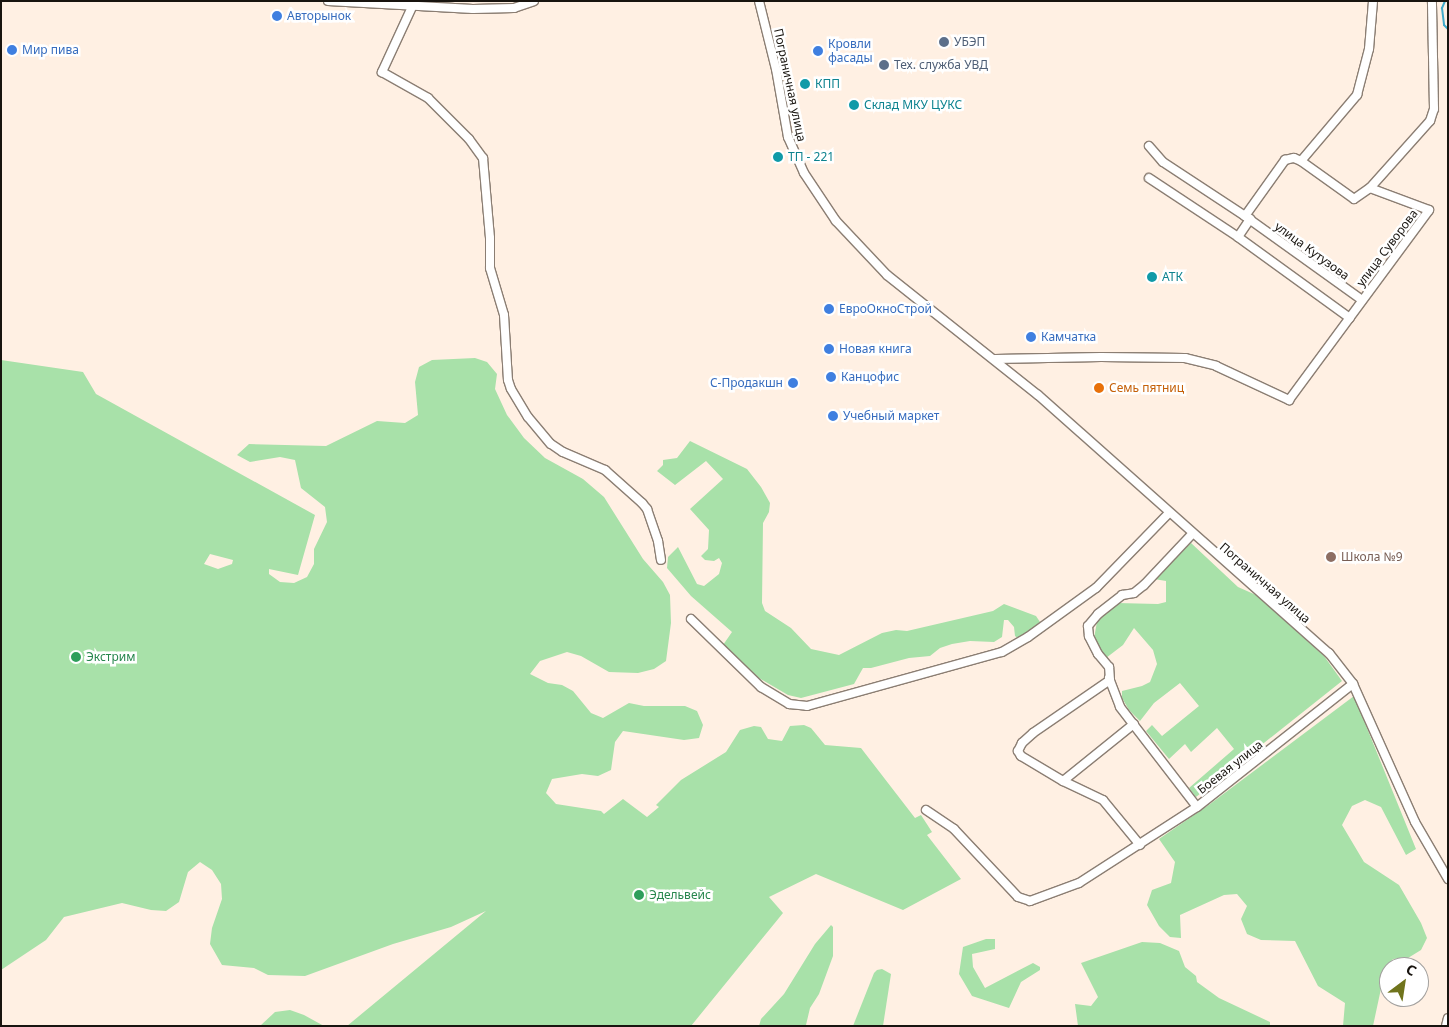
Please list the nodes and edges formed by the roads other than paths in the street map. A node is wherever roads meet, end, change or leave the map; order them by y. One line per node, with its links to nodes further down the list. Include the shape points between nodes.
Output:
1 (328, 1): 6 (street)
2 (534, 1): 6 (street, via 505,8)
3 (759, 1): 15 (street, Пограничная улица, via 788,137 819,198 881,270)
4 (1373, 1): 8 (street, via 1370,49 1357,96)
5 (1432, 1): 10 (street, via 1434,109 1430,121)
6 (412, 7): 18 (street, via 382,72 428,98 469,139 483,158 490,268 504,315 511,389 528,417 551,444 605,470 642,502 658,541)
7 (1149, 146): 11 (street, улица Кутузова, via 1163,162)
8 (1301, 162): 10 (street, via 1354,199); 11 (street, via 1294,158 1285,160)
9 (1149, 178): 12 (street)
10 (1370, 188): 13 (street, улица Суворова, via 1429,210)
11 (1247, 218): 12 (street); 13 (street, улица Кутузова)
12 (1238, 237): 14 (street)
13 (1362, 300): 14 (street, улица Суворова)
14 (1350, 318): 15 (street, улица Суворова, via 1289,400 1216,366 1185,358)
15 (994, 359): 16 (street, Пограничная улица)
16 (1169, 513): 17 (street, Пограничная улица); 19 (street, via 1096,588 1002,652 807,706 789,704 761,687)
17 (1192, 534): 20 (street, Боевая улица, via 1144,585 1134,593 1122,595 1088,626 1098,654 1110,667); 21 (street, Пограничная улица, via 1329,652)
18 (661, 560)
19 (691, 619)
20 (1110, 679): 22 (street, Боевая улица, via 1120,707); 23 (street, via 1034,733 1018,751)
21 (1353, 684): 24 (street, Боевая улица); 27 (street, Пограничная улица, via 1415,822)
22 (1134, 724): 23 (street); 24 (street, Боевая улица)
23 (1062, 781): 26 (street, via 1103,800)
24 (1198, 807): 26 (street)
25 (926, 810): 26 (street, via 954,829 1018,897 1030,901 1079,883)
26 (1140, 845)
27 (1448, 879)
28 (1448, 1018): 29 (street)
29 (1446, 1026)

